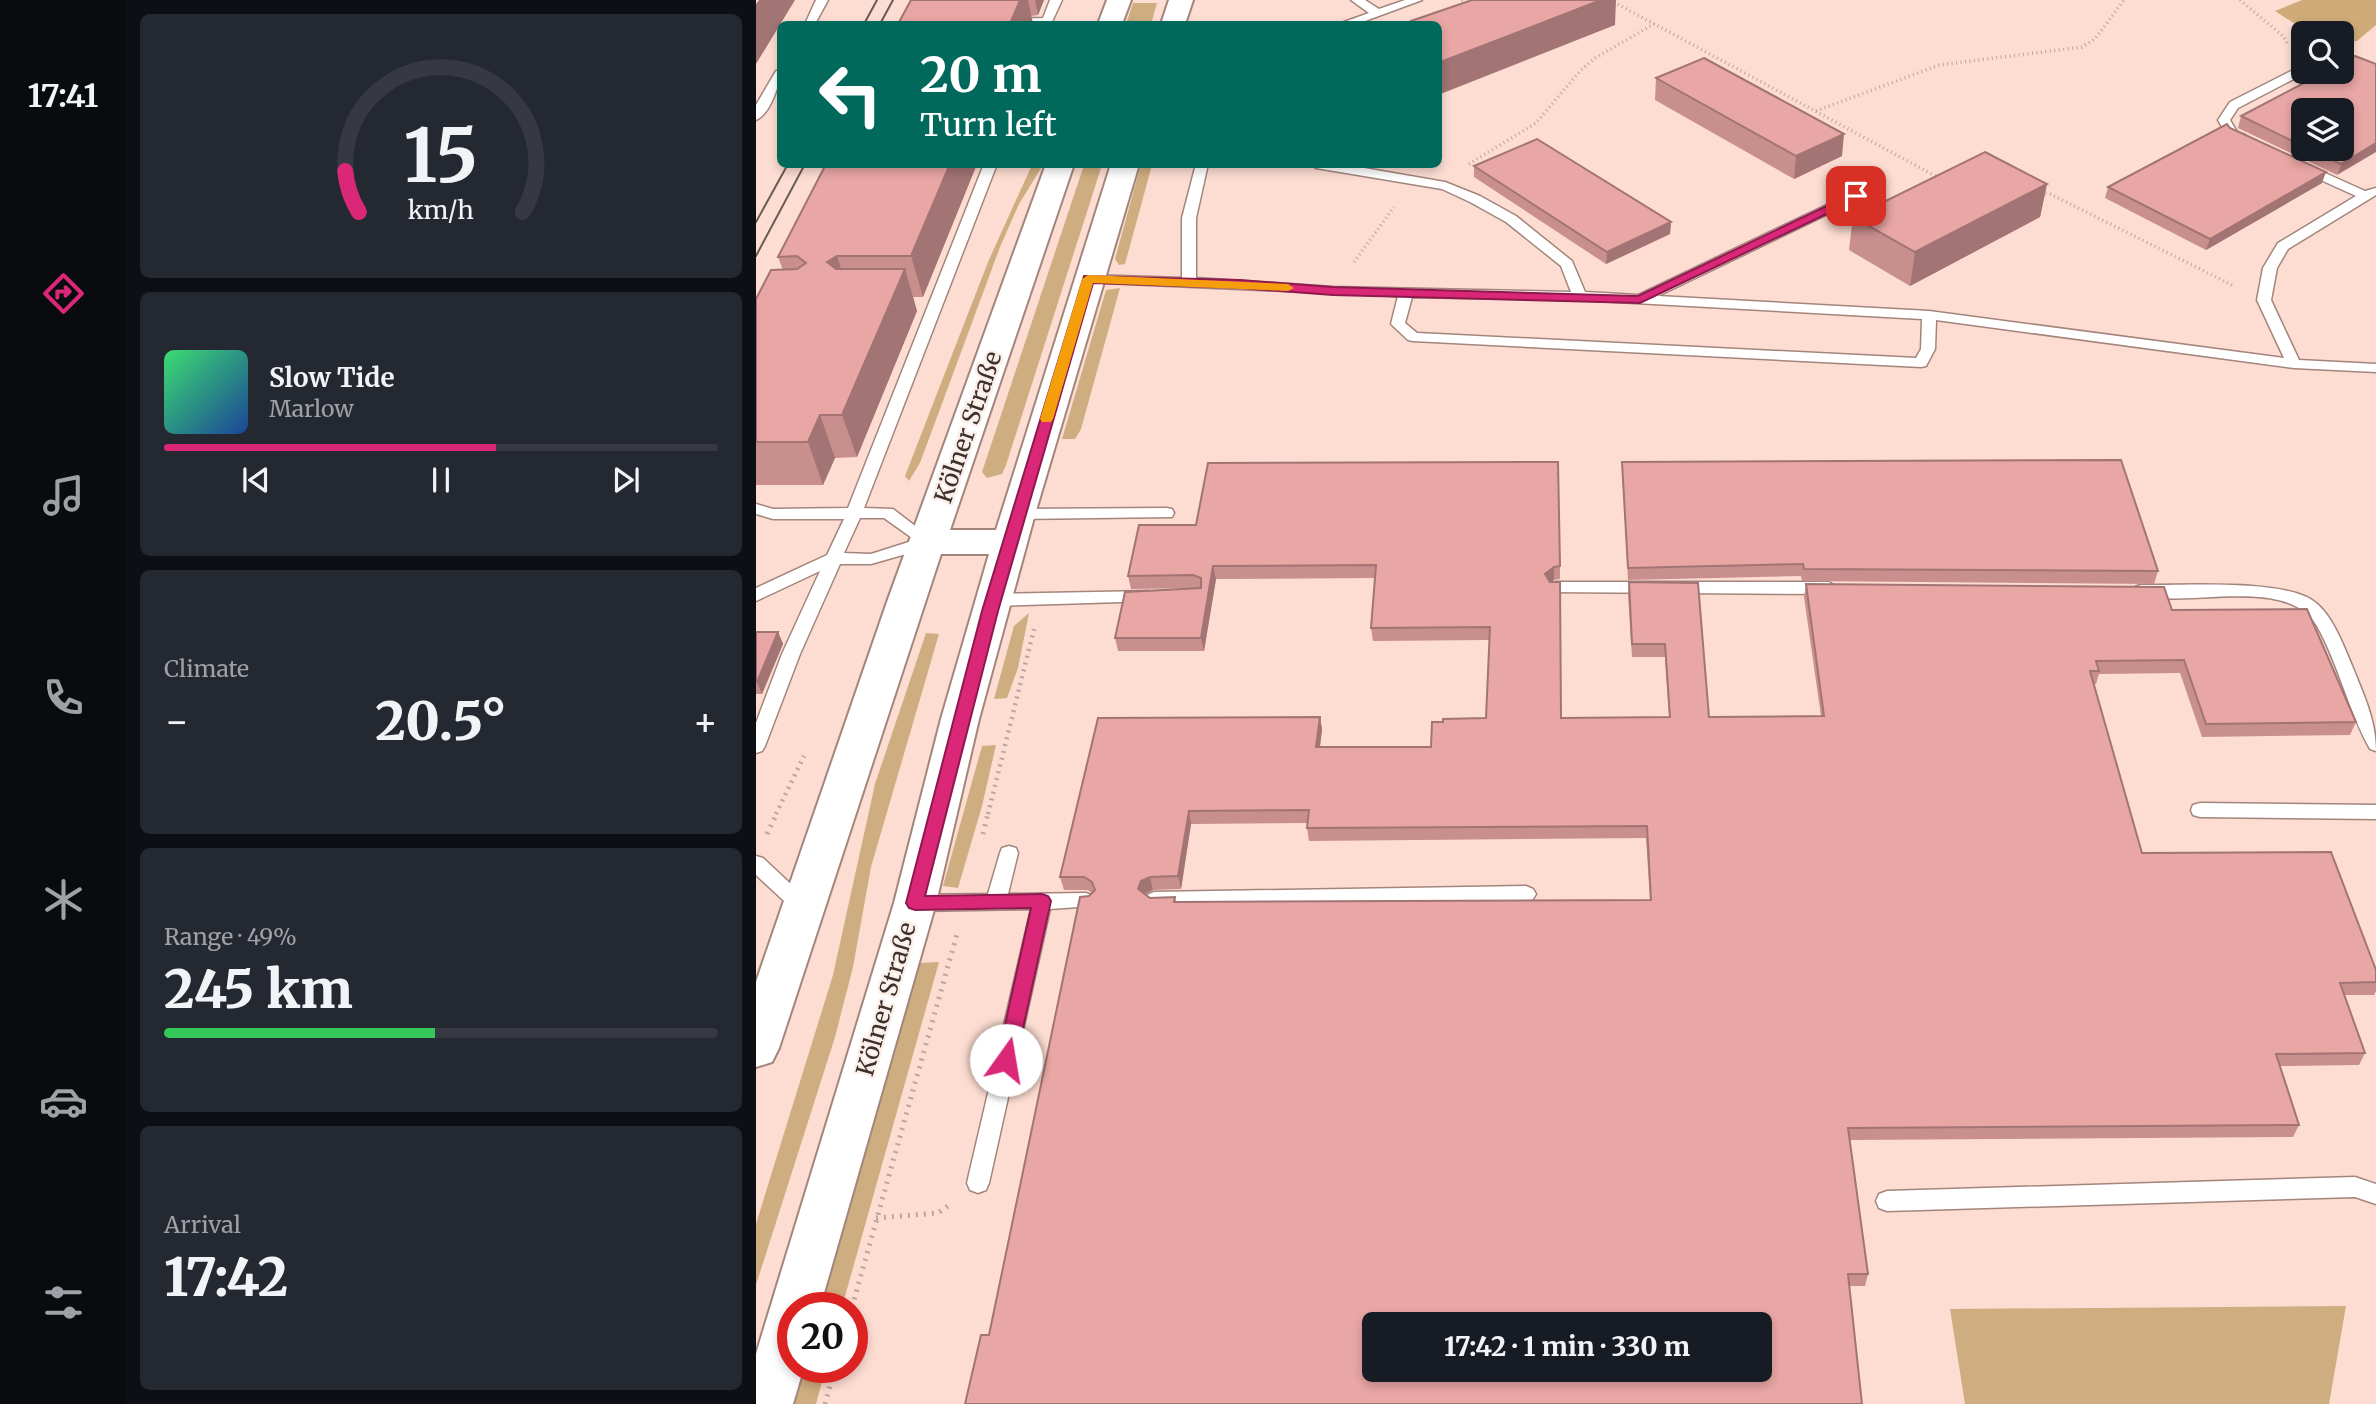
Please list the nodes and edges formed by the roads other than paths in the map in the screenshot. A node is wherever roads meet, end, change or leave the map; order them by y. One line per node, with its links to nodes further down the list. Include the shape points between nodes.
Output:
1 (822, 0): 8 (lane)
2 (1056, 0): 9 (lane)
3 (1119, 0): 10 (main road)
4 (1181, 0): 11 (main road)
5 (1357, 0): 7 (lane)
6 (1416, 0): 7 (lane)
7 (1377, 13): 12 (lane)
8 (812, 21)
9 (1047, 21)
10 (1111, 21)
11 (1174, 21)
12 (1356, 21)
13 (2291, 75): 16 (lane, via 2234,105 2224,121 2232,134)
14 (777, 79): 15 (lane)
15 (756, 116)
16 (2256, 145)
17 (2293, 162): 24 (lane)
18 (988, 168): 34 (lane, via 930,304)
19 (1059, 168): 37 (main road, Kölner Straße)
20 (1124, 168): 25 (main road, Kölner Straße)
21 (1201, 168): 26 (lane, via 1189,218)
22 (1337, 168): 28 (lane, via 1445,186 1475,199 1511,219 1567,264)
23 (1879, 184): 29 (lane)
24 (2371, 193): 31 (lane, via 2283,246 2270,268 2264,300)
25 (1088, 279): 26 (lane); 36 (main road, Kölner Straße)
26 (1189, 282): 27 (lane)
27 (1406, 293): 28 (lane); 30 (lane, via 1398,324 1413,337 1921,363 1928,349)
28 (1580, 296): 29 (lane)
29 (1640, 300): 30 (lane)
30 (1929, 315): 31 (lane)
31 (2294, 364): 32 (lane)
32 (2376, 368)
33 (756, 509): 34 (lane, via 773,514)
34 (854, 513): 37 (lane, via 887,513); 38 (lane)
35 (1166, 513): 36 (lane)
36 (1014, 528): 37 (main road); 44 (main road, Kölner Straße)
37 (928, 542): 38 (lane, via 872,559); 57 (main road, Kölner Straße)
38 (834, 558): 42 (lane); 45 (lane)
39 (1556, 588): 40 (lane)
40 (1840, 588)
41 (2119, 591): 46 (lane, via 2267,592 2301,600 2315,611 2328,633)
42 (756, 596)
43 (1167, 596): 44 (lane)
44 (994, 600): 56 (main road, Kölner Straße)
45 (757, 743)
46 (2376, 744)
47 (2200, 810): 48 (lane)
48 (2376, 812)
49 (1009, 853): 55 (lane)
50 (756, 863): 57 (lane)
51 (1526, 894): 52 (lane)
52 (1154, 900)
53 (1042, 901): 54 (lane); 55 (lane); 59 (lane)
54 (1086, 901)
55 (996, 902): 56 (lane)
56 (915, 903): 62 (main road, Kölner Straße)
57 (804, 908): 58 (main road, Kölner Straße)
58 (756, 1048)
59 (978, 1183)
60 (2376, 1194): 61 (lane, via 2355,1187)
61 (1887, 1201)
62 (799, 1292)
63 (777, 1370): 64 (main road)
64 (767, 1404)

